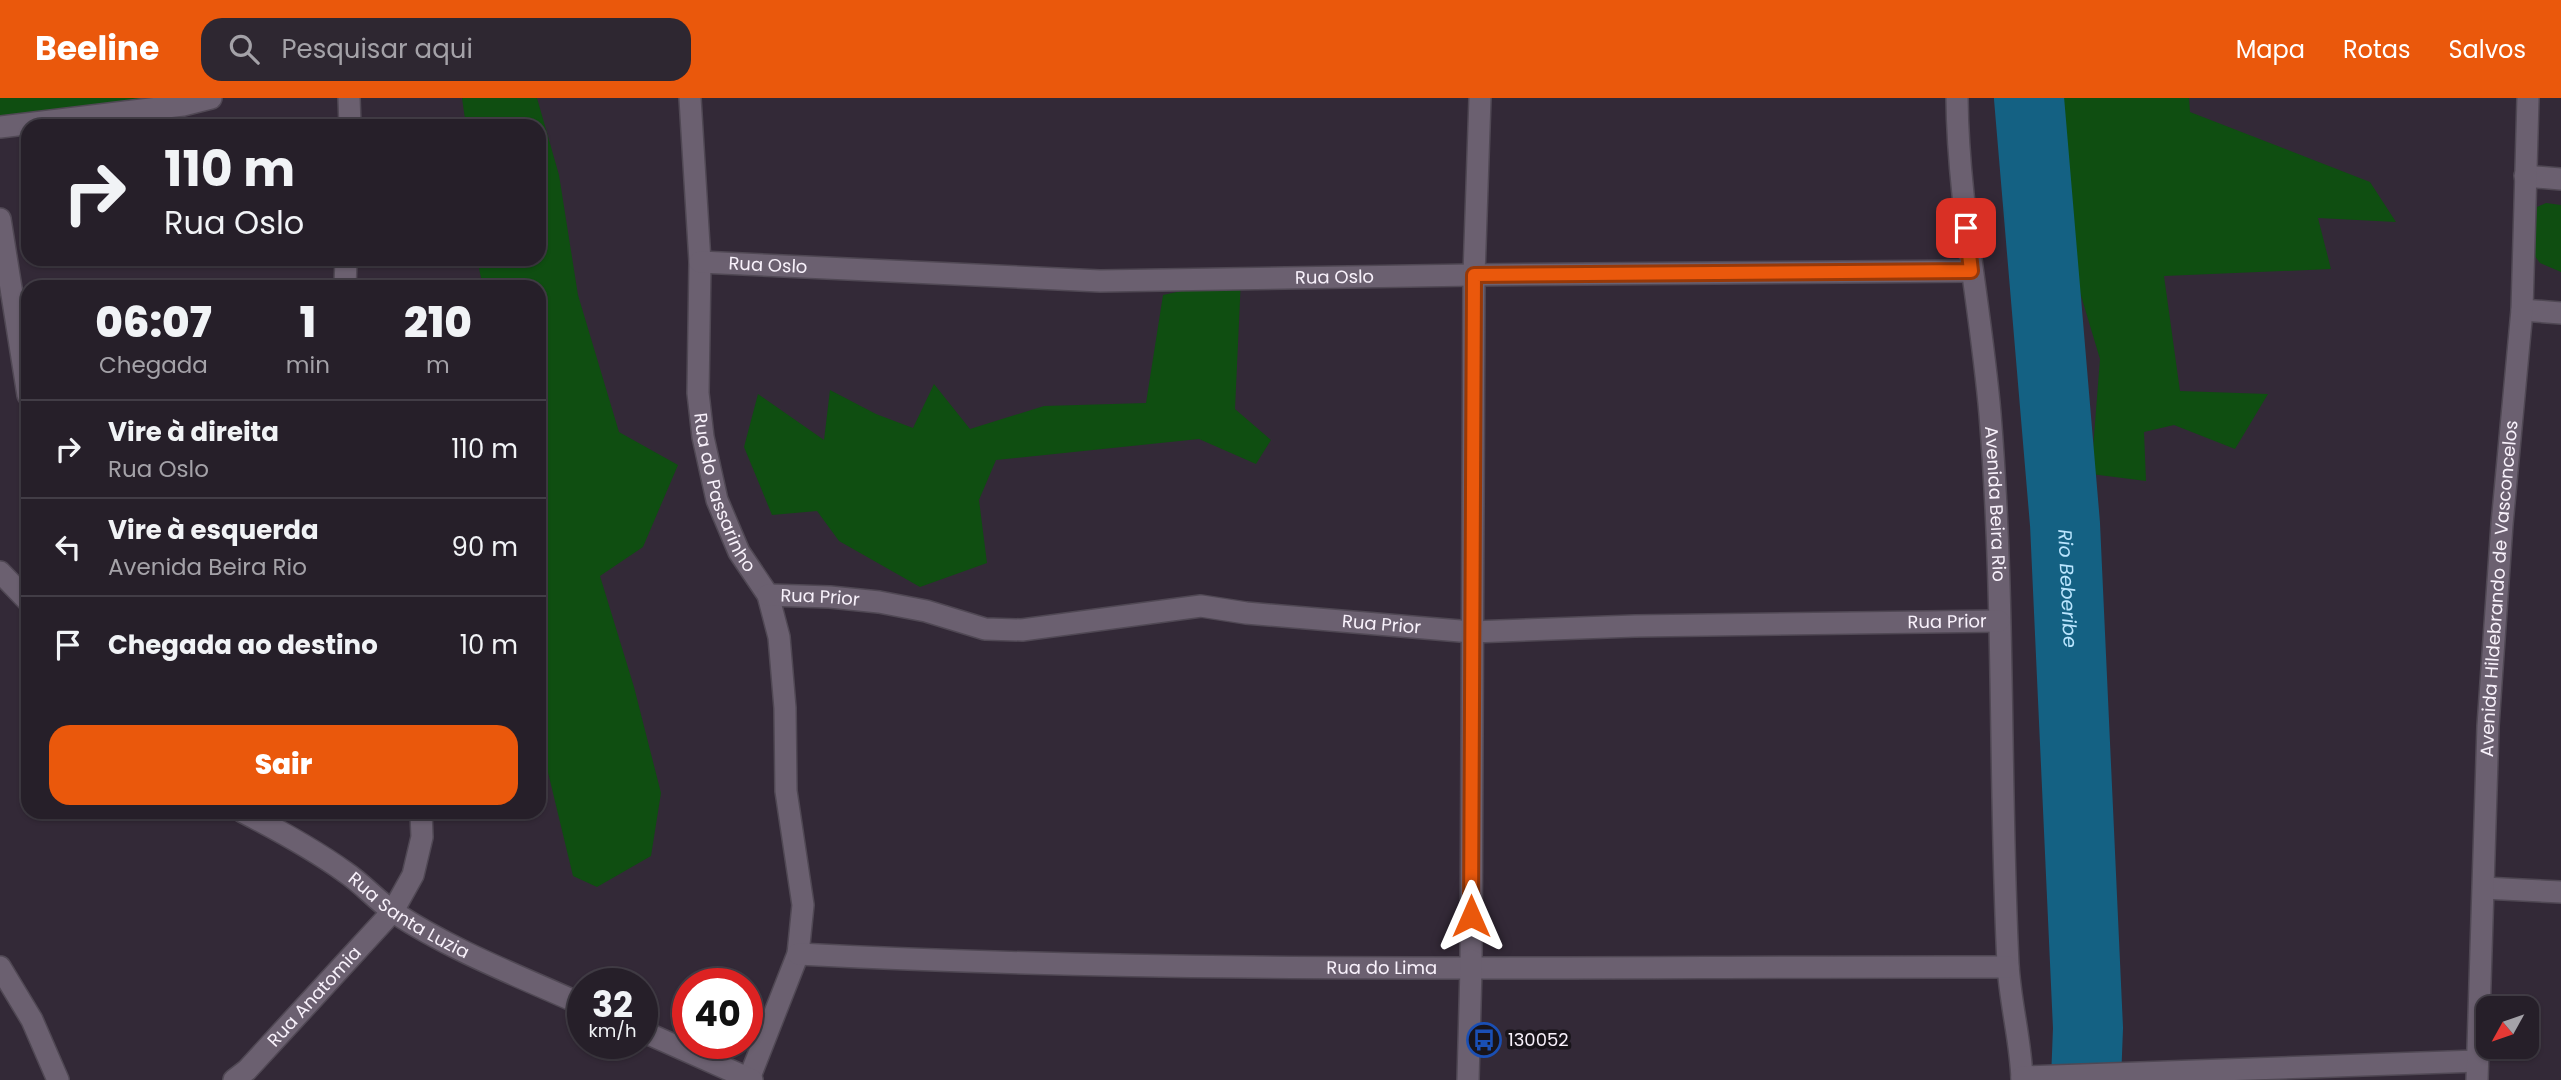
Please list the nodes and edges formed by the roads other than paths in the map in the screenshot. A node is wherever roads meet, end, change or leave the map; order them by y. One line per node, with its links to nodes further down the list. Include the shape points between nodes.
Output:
1 (211, 98): 7 (street)
2 (349, 98): 8 (street)
3 (690, 98): 14 (street, Rua do Passarinho)
4 (1480, 98): 16 (street)
5 (1957, 98): 15 (street, Avenida Beira Rio)
6 (2528, 98): 11 (street, Avenida Hildebrando de Vasconcelos)
7 (67, 119)
8 (350, 119)
9 (21, 124): 10 (street)
10 (0, 127)
11 (2525, 176): 12 (street); 17 (street, Avenida Hildebrando de Vasconcelos)
12 (2561, 179)
13 (0, 219): 19 (street)
14 (700, 262): 16 (street, Rua Oslo, via 1100,281); 22 (street, Rua do Passarinho, via 698,393 703,437 717,500 739,552)
15 (1971, 271): 16 (street, Rua Oslo); 23 (street, Avenida Beira Rio, via 1991,423)
16 (1474, 275): 24 (street)
17 (2522, 310): 18 (street); 27 (street, Avenida Hildebrando de Vasconcelos, via 2488,726)
18 (2561, 313)
19 (21, 351)
20 (0, 572): 21 (street)
21 (21, 594)
22 (768, 596): 24 (street, Rua Prior, via 879,602 985,629 1022,630 1201,606); 30 (street, Rua do Passarinho, via 783,672 786,792 803,905)
23 (1999, 621): 24 (street, Rua Prior); 32 (street, Avenida Beira Rio)
24 (1472, 632): 33 (street)
25 (257, 819): 29 (street, Rua Santa Luzia, via 347,873)
26 (421, 819): 29 (street, Rua Anatomia, via 413,875)
27 (2484, 888): 28 (street); 36 (street, Avenida Hildebrando de Vasconcelos)
28 (2561, 892)
29 (393, 912): 34 (street, Rua Santa Luzia, via 460,950); 40 (street, Rua Anatomia)
30 (798, 954): 33 (street, Rua do Lima, via 1008,964); 38 (street, Rua do Passarinho)
31 (0, 967): 39 (street, via 32,1020)
32 (2008, 967): 33 (street, Rua do Lima); 37 (street, Avenida Beira Rio)
33 (1471, 968): 41 (street)
34 (567, 998)
35 (658, 1038): 38 (street)
36 (2477, 1071): 37 (street)
37 (2028, 1078)
38 (750, 1079)
39 (58, 1080)
40 (234, 1080)
41 (1468, 1080)

